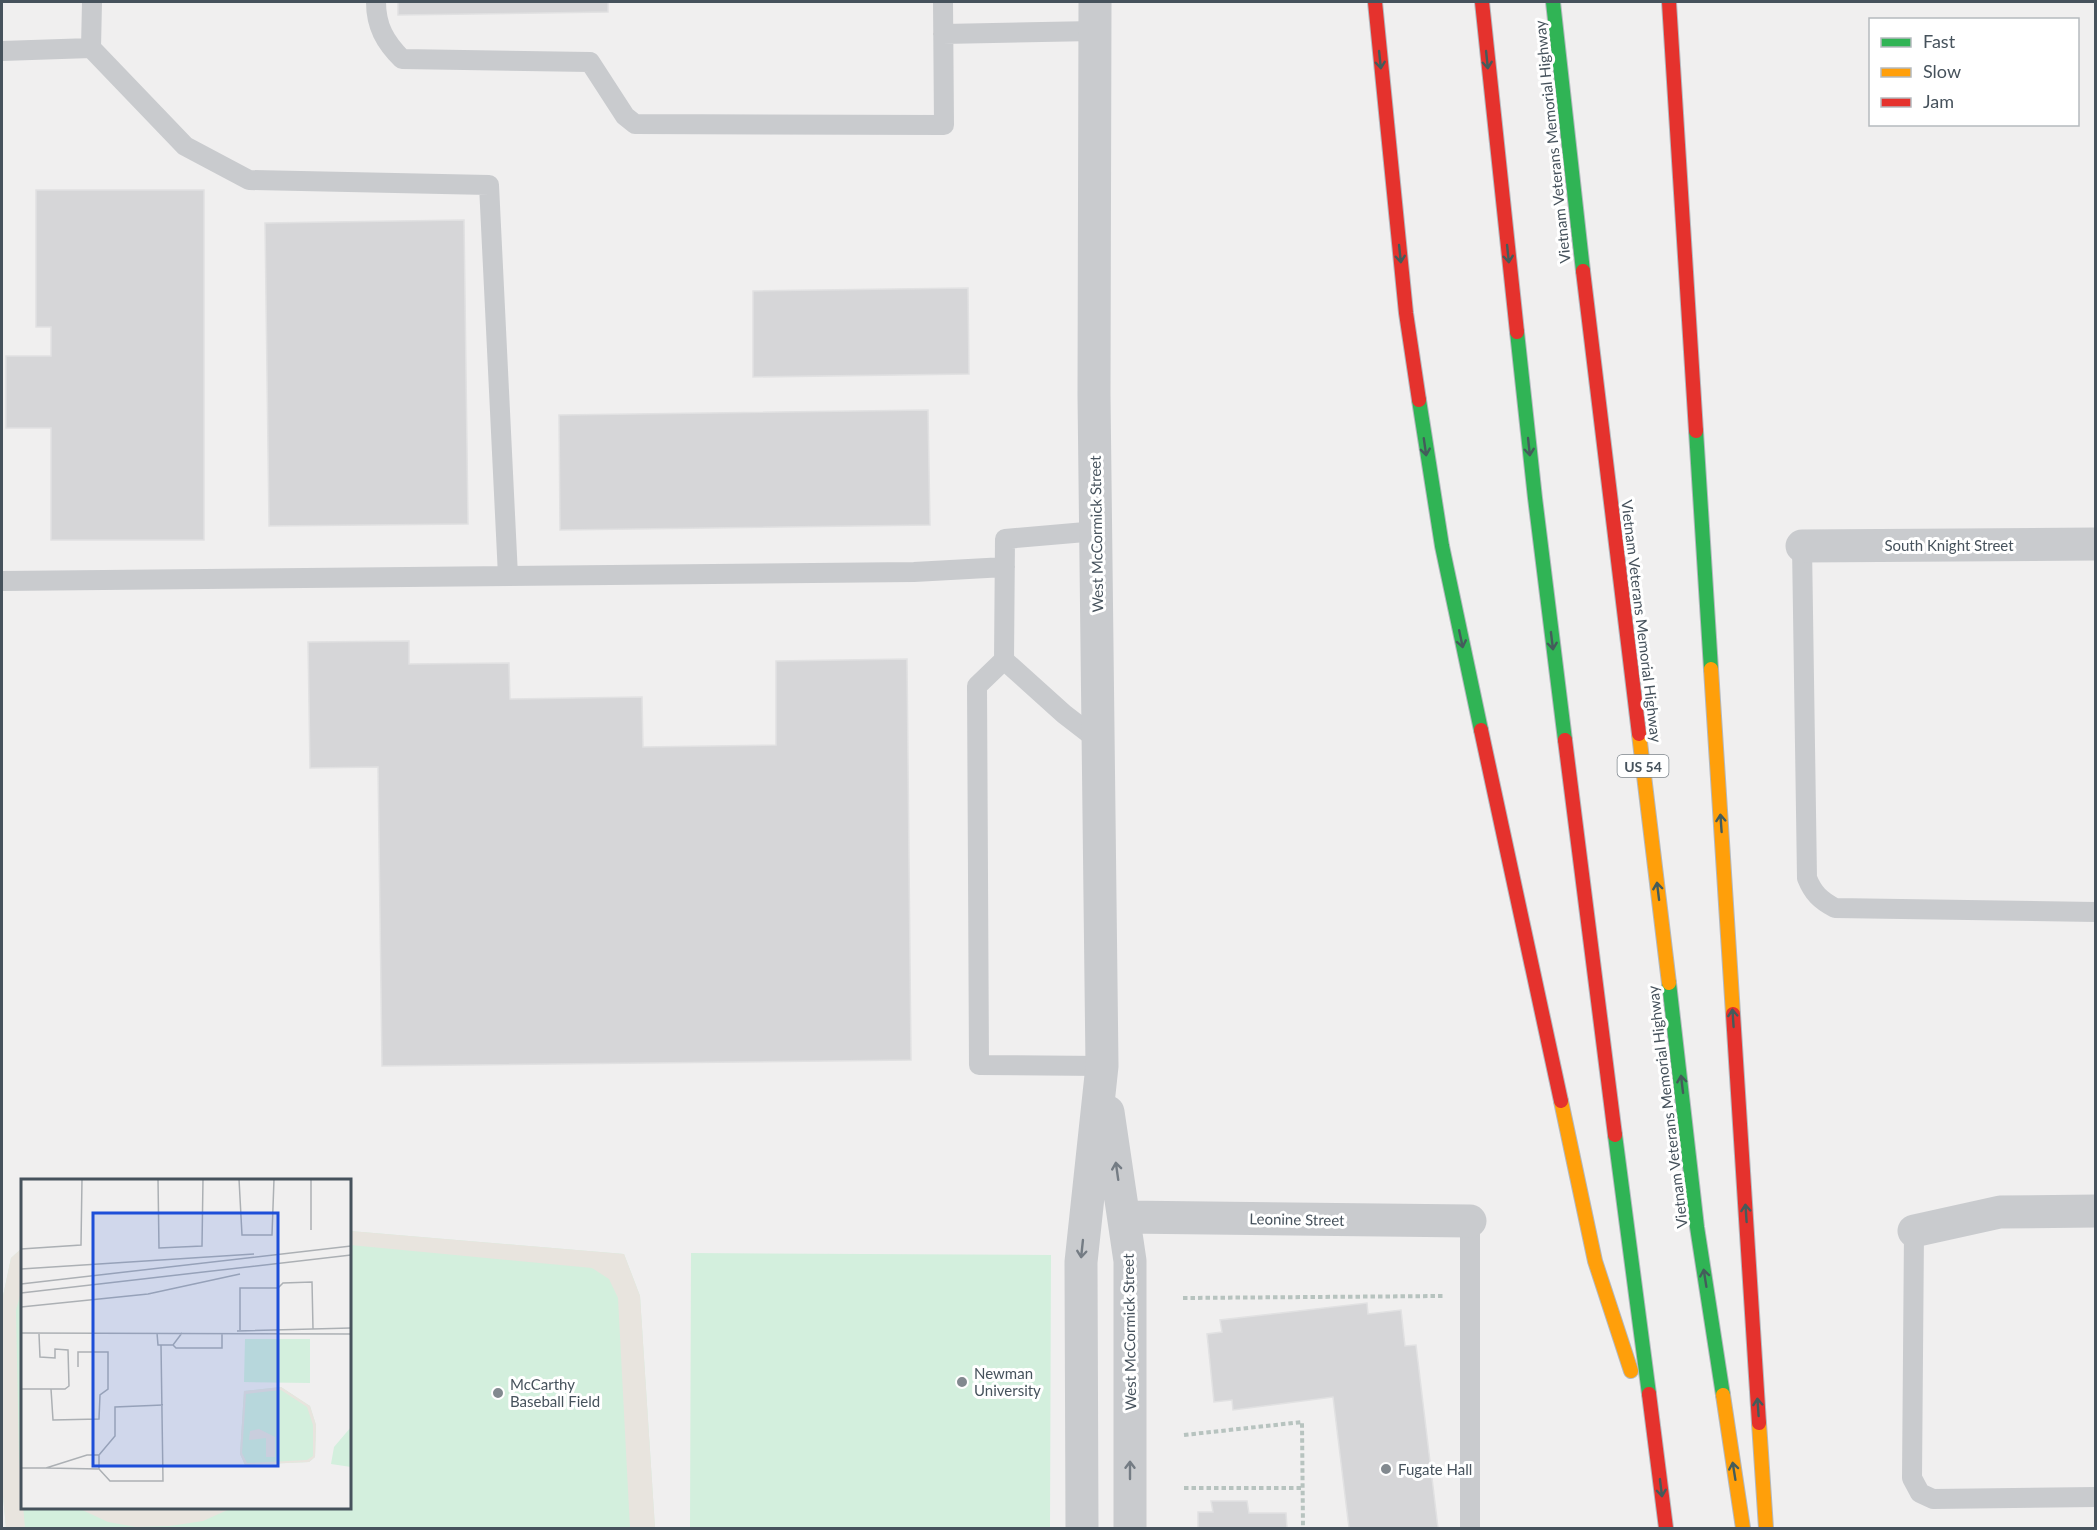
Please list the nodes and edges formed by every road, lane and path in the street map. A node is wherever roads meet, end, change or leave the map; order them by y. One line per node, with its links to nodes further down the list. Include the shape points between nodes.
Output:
1 (92, 2): 10 (lane)
2 (376, 2): 9 (lane, via 382,33 402,58 590,62 625,116 635,124 944,124)
3 (943, 2): 9 (lane)
4 (1374, 2): 29 (highway, one-way to 29, via 1406,313 1442,546 1594,1261)
5 (1482, 2): 29 (highway, one-way to 29, via 1534,498)
6 (1553, 2): 38 (highway, Vietnam Veterans Memorial Highway / US 54, one-way to 6, via 1697,1227)
7 (1669, 2): 39 (highway, one-way to 7)
8 (1094, 16): 9 (lane); 12 (street, West McCormick Street)
9 (943, 34)
10 (91, 48): 11 (lane); 16 (lane, via 185,146 249,180 489,185)
11 (2, 51)
12 (1097, 531): 15 (lane, via 1005,539); 19 (street, West McCormick Street)
13 (2096, 544): 14 (street, South Knight Street)
14 (1802, 546): 20 (lane, via 1807,878 1819,900 1834,908)
15 (1005, 567): 16 (lane, via 914,572); 18 (lane)
16 (508, 576): 17 (lane)
17 (2, 581)
18 (1004, 660): 19 (lane); 21 (lane, via 978,686 979,1065)
19 (1099, 741): 21 (street, West McCormick Street)
20 (2096, 912)
21 (1102, 1066): 23 (street, West McCormick Street, one-way to 21); 33 (street, West McCormick Street, one-way to 33, via 1081,1262)
22 (2096, 1211): 25 (street, via 2000,1212)
23 (1124, 1217): 24 (street, Leonine Street); 34 (street, West McCormick Street, one-way to 23, via 1130,1261)
24 (1470, 1221): 36 (lane)
25 (1914, 1231): 32 (lane, via 1912,1478 1920,1493 1933,1499)
26 (1445, 1296): 27 (path)
27 (1183, 1298)
28 (1184, 1436): 31 (path, via 1302,1422)
29 (1656, 1449): 37 (highway, one-way to 37)
30 (1184, 1488): 31 (path)
31 (1302, 1488): 35 (path)
32 (2096, 1497)
33 (1082, 1528)
34 (1131, 1528)
35 (1303, 1528)
36 (1470, 1528)
37 (1666, 1528)
38 (1743, 1528)
39 (1766, 1528)

